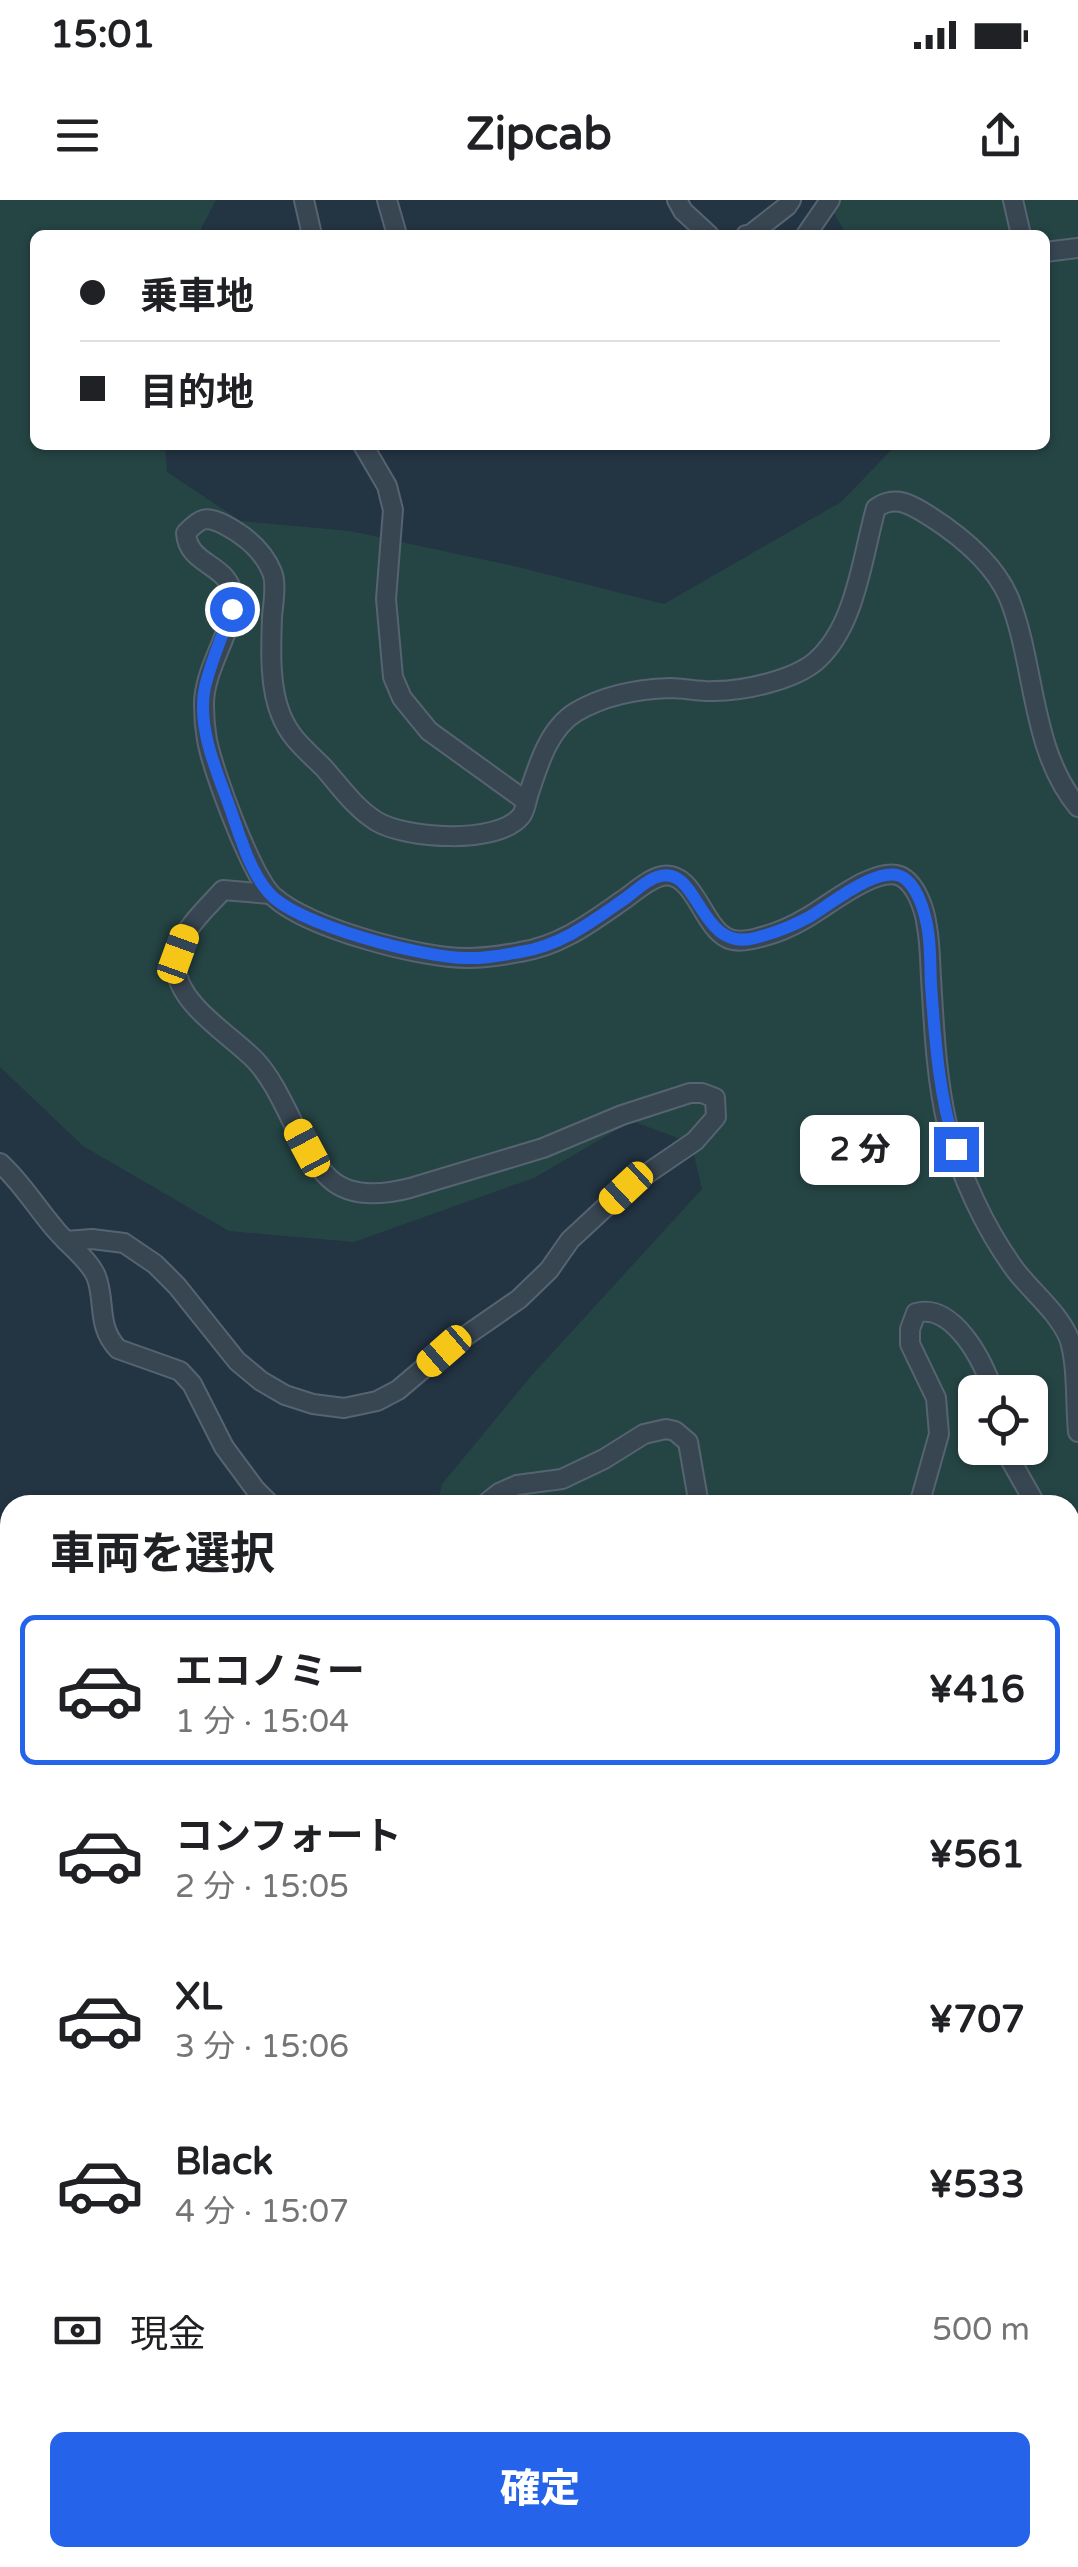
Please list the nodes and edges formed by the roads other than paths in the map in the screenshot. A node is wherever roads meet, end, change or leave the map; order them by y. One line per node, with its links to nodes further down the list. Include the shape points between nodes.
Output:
1 (304, 200): 7 (street)
2 (387, 200): 8 (street)
3 (678, 200): 9 (street)
4 (791, 200): 10 (street)
5 (830, 200): 11 (street)
6 (1013, 200): 12 (street)
7 (311, 230)
8 (395, 230)
9 (703, 230)
10 (754, 230)
11 (809, 230)
12 (1019, 230)
13 (1078, 248): 14 (street)
14 (1050, 251)
15 (366, 450): 16 (street, via 393,510 386,599 393,678 402,698 429,731)
16 (526, 800): 17 (street, via 554,732 598,699 670,688 744,688 781,679 816,660 840,633 876,508 897,500 977,551 1008,595 1050,756); 18 (street, via 524,814 500,828 430,837 377,822 349,799 290,735 279,711 271,640 274,576 258,547 223,524 196,522 187,543 225,576 233,594 204,689 206,738 254,870)
17 (1078, 807)
18 (270, 894): 20 (street, via 223,890 185,933 176,969 205,1017 268,1075 307,1148 343,1188 388,1194 410,1188 690,1093 715,1098 716,1118 626,1188 519,1299 398,1390 344,1408 299,1400 260,1381 177,1286 124,1243); 22 (street, via 337,929 467,958 560,942 656,877 671,875 687,886 728,939 748,940 777,933 888,873 904,877 927,925 948,1123 984,1220 1069,1338 1076,1358)
19 (0, 1163): 20 (street)
20 (66, 1242): 24 (street, via 98,1280 110,1341 180,1370)
21 (988, 1375): 27 (street, via 950,1322 916,1313 910,1344 936,1398 939,1434)
22 (1078, 1432)
23 (1013, 1465): 28 (street)
24 (261, 1495)
25 (496, 1495): 26 (street, via 562,1479 644,1434 666,1429 688,1442)
26 (697, 1495)
27 (921, 1495)
28 (1030, 1495)

